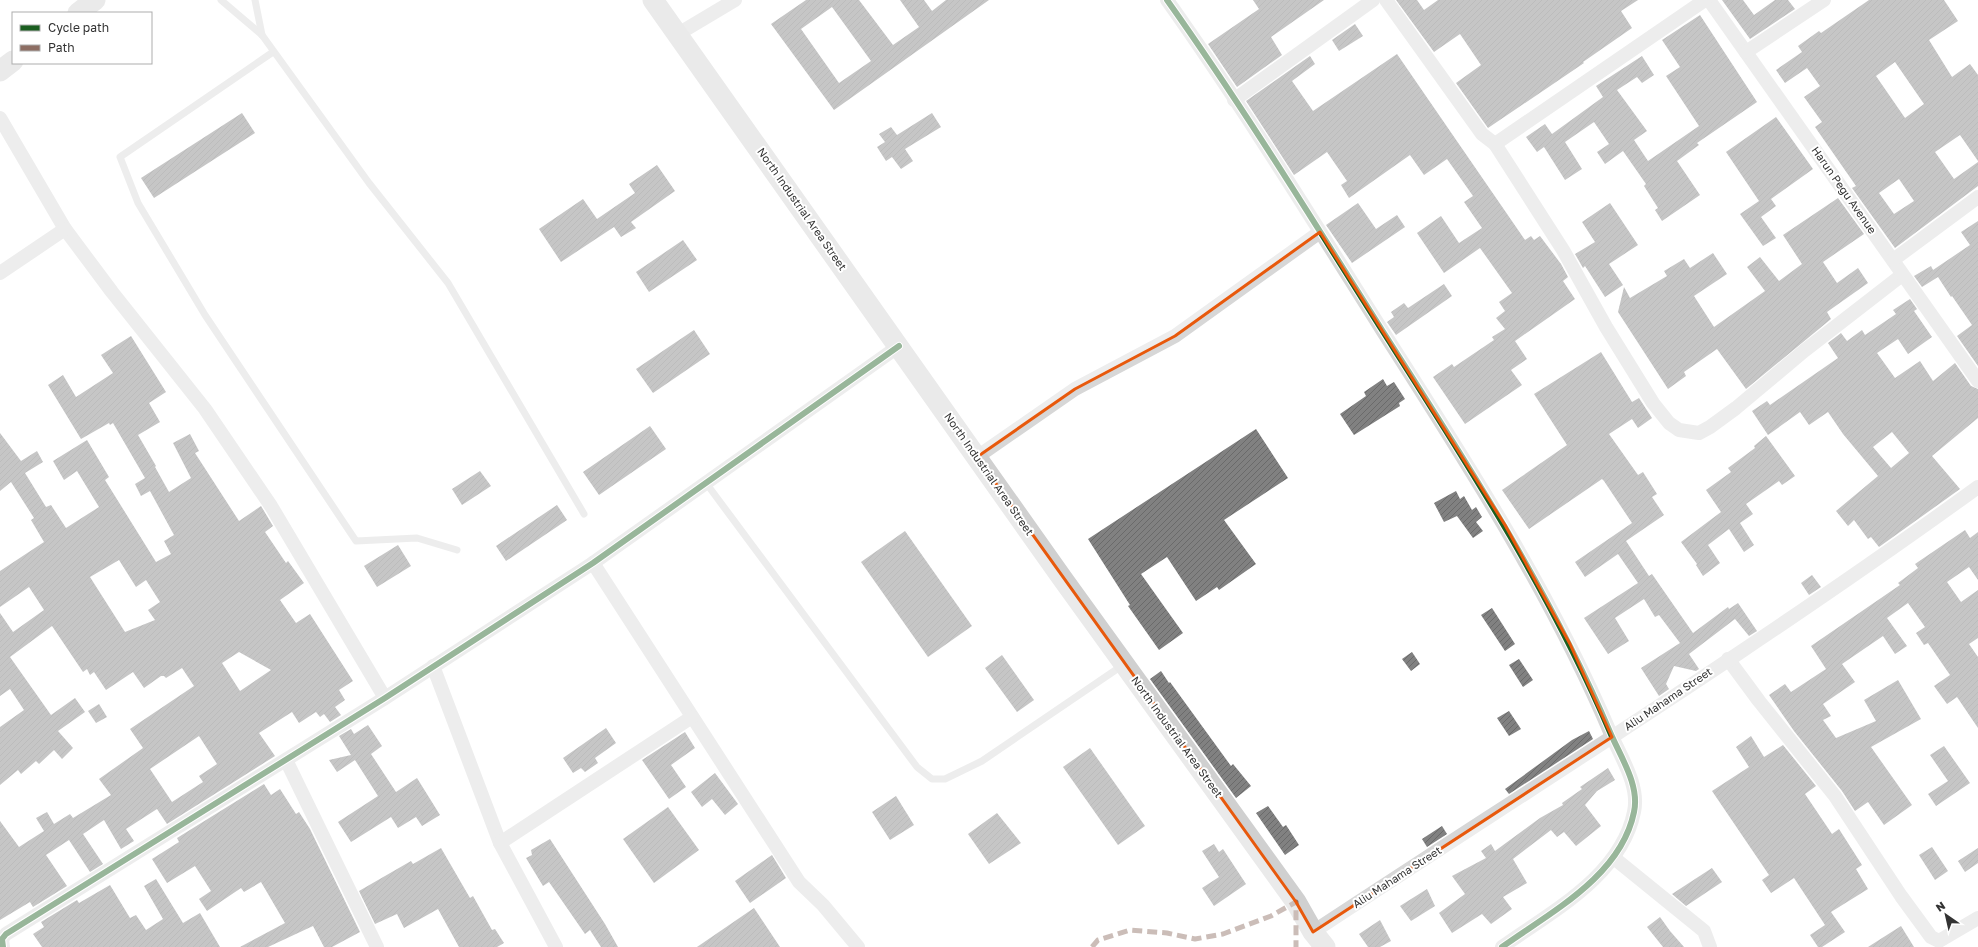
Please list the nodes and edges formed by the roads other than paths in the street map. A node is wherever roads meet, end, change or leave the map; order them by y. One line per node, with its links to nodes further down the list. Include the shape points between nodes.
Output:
1 (95, 0): 12 (main road)
2 (221, 0): 14 (lane)
3 (255, 0): 14 (lane)
4 (653, 0): 13 (main road, North Industrial Area Street)
5 (735, 0): 13 (street)
6 (1167, 0): 19 (street)
7 (1373, 0): 19 (street)
8 (1386, 0): 21 (street, via 1482,134)
9 (1705, 0): 21 (street)
10 (1709, 0): 16 (street, Harun Pegu Avenue)
11 (1824, 0): 16 (street)
12 (79, 12)
13 (678, 34): 28 (main road, North Industrial Area Street)
14 (262, 35): 15 (lane)
15 (273, 52): 33 (lane, via 369,183 448,283); 34 (lane, via 120,157 138,203 205,315 356,541 417,538)
16 (1746, 52): 25 (street, Harun Pegu Avenue)
17 (12, 62): 18 (main road)
18 (0, 71)
19 (1234, 100): 24 (street)
20 (0, 118): 23 (street)
21 (1495, 144): 27 (street, via 1563,250 1653,403 1669,423 1679,430 1699,432 1716,423 1804,350)
22 (1978, 197): 25 (street)
23 (65, 229): 26 (street); 39 (street, via 205,409 271,506)
24 (1320, 232): 30 (street, via 1175,336 1075,389); 41 (street, via 1505,525 1570,644)
25 (1893, 260): 27 (street, Harun Pegu Avenue)
26 (0, 273)
27 (1902, 275): 29 (street, Harun Pegu Avenue)
28 (899, 346): 30 (main road, North Industrial Area Street); 31 (street)
29 (1978, 381)
30 (977, 457): 37 (main road, North Industrial Area Street)
31 (706, 483): 35 (street); 37 (lane, via 917,767 932,779 945,779 982,762)
32 (1978, 487): 36 (street, Aliu Mahama Street)
33 (584, 514)
34 (457, 550)
35 (593, 563): 38 (street); 40 (street)
36 (1728, 659): 41 (street, Aliu Mahama Street); 45 (street, via 1835,796 1931,937 1938,941)
37 (1124, 664): 46 (main road, North Industrial Area Street, via 1296,902)
38 (433, 666): 39 (street); 43 (street)
39 (385, 698): 42 (street)
40 (692, 716): 43 (street); 50 (street, via 799,882 823,905)
41 (1612, 737): 44 (street, via 1628,771 1635,799 1635,811 1628,832); 46 (street, Aliu Mahama Street)
42 (286, 760): 47 (street, via 6,934 2,939); 48 (street)
43 (500, 843): 49 (street)
44 (1614, 858): 51 (street, via 1590,884); 52 (street, via 1704,931)
45 (1978, 918)
46 (1319, 939)
47 (3, 947)
48 (377, 947)
49 (556, 947)
50 (858, 947)
51 (1502, 947)
52 (1710, 947)

